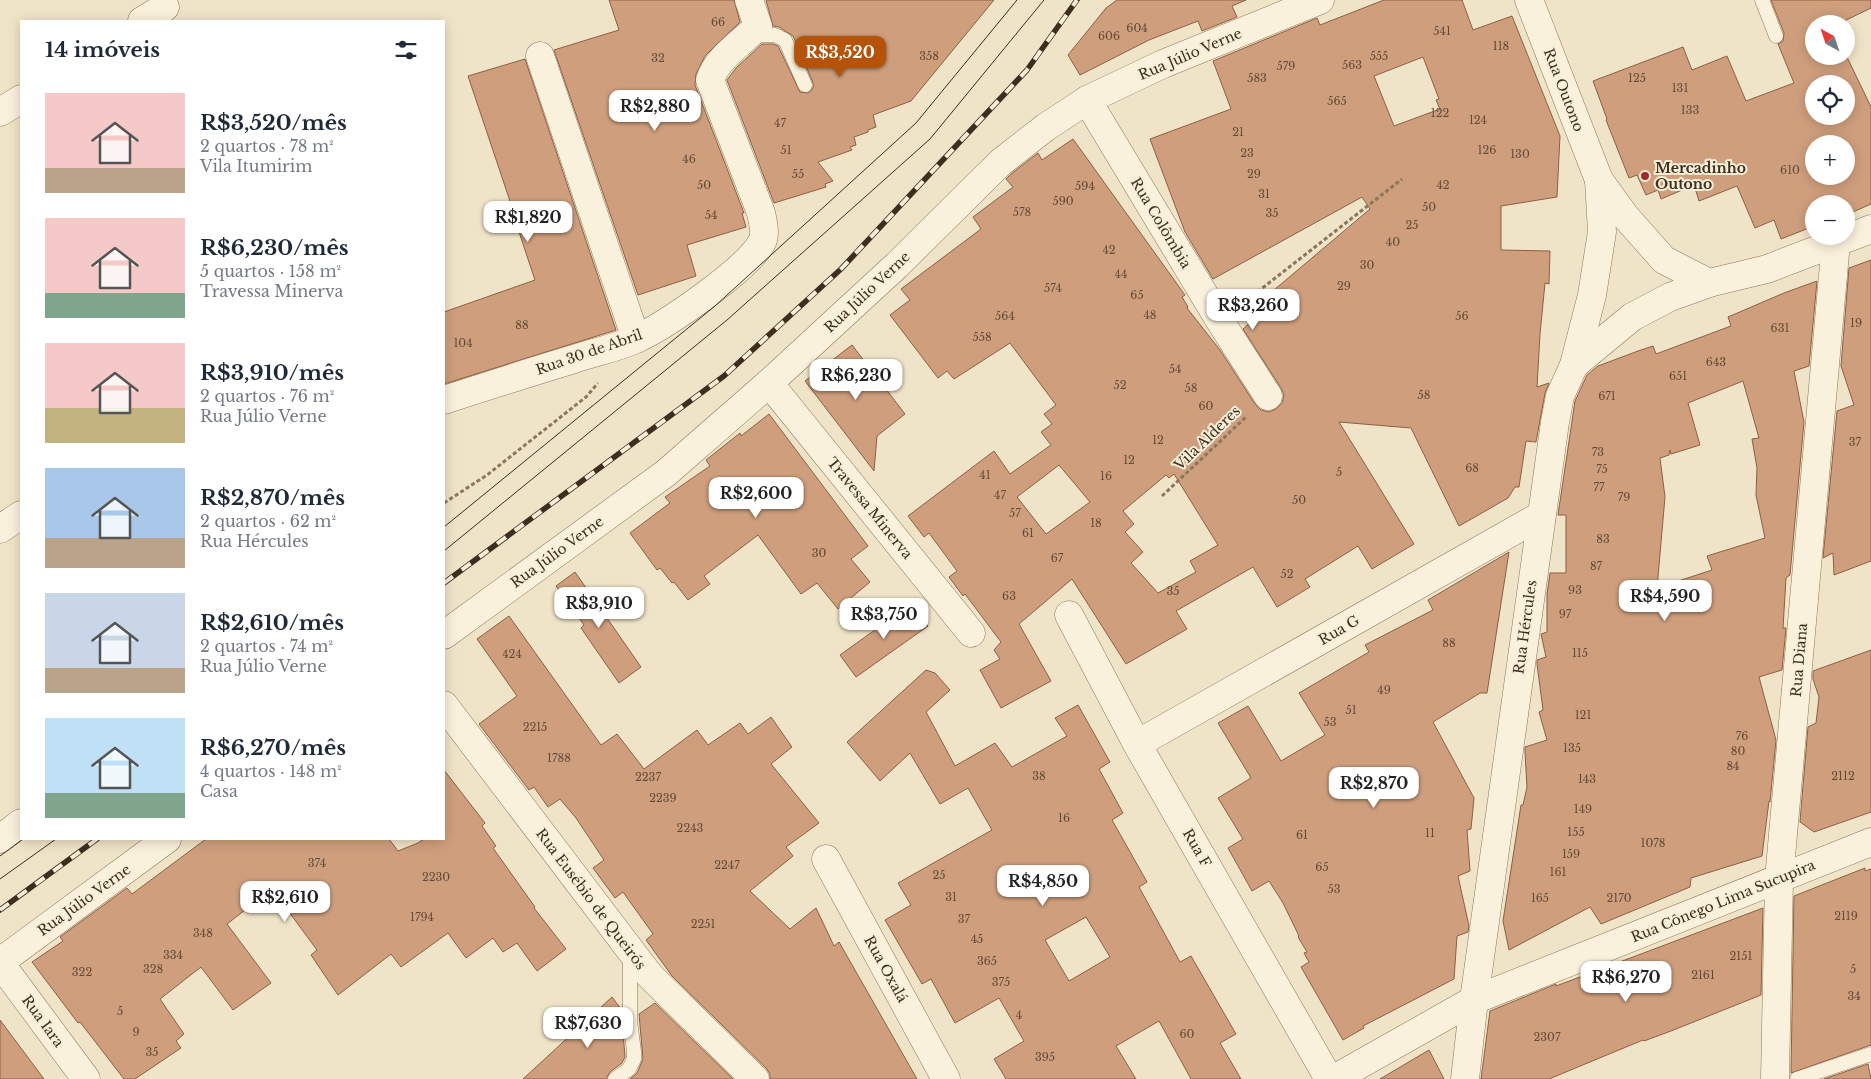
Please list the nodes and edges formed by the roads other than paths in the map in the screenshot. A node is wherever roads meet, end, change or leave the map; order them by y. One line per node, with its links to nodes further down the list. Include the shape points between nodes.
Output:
1 (749, 0): 7 (street)
2 (1320, 0): 12 (street, Rua Júlio Verne, via 1163,64)
3 (1529, 0): 14 (street, Rua Outono)
4 (1762, 0): 8 (lane)
5 (166, 9): 6 (street)
6 (144, 20)
7 (753, 31): 10 (lane, via 785,40); 20 (street, Rua 30 de Abril, via 727,54 710,80 762,213 763,241 756,252 711,290)
8 (1776, 36)
9 (540, 56): 20 (street)
10 (804, 85)
11 (20, 100): 13 (street)
12 (1087, 100): 22 (street, Rua Júlio Verne, via 1001,162 897,265); 23 (street, Rua Colômbia)
13 (0, 112)
14 (1599, 180): 19 (street, via 1624,216 1664,260); 21 (street, Rua Hércules, via 1602,232 1598,264)
15 (1871, 229): 16 (street)
16 (1855, 235)
17 (1828, 245): 19 (street, via 1767,269)
18 (1836, 245): 38 (street, Rua Diana)
19 (1709, 283): 21 (street, via 1670,297 1632,317)
20 (636, 339): 24 (street, Rua 30 de Abril)
21 (1574, 365): 26 (street, Rua Hércules, via 1560,396)
22 (769, 383): 29 (street, Travessa Minerva); 30 (street, Rua Júlio Verne, via 666,473)
23 (1268, 396)
24 (445, 400)
25 (20, 516): 27 (street)
26 (1540, 516): 32 (street, Rua G); 41 (street, Rua Hércules)
27 (0, 529)
28 (1069, 615): 32 (street, Rua F)
29 (970, 633)
30 (445, 634)
31 (445, 706): 39 (street, Rua Eusébio de Queirós)
32 (1138, 744): 47 (street, Rua F)
33 (20, 824): 34 (street)
34 (0, 839)
35 (166, 840): 40 (street, Rua Júlio Verne)
36 (1871, 842): 38 (street, Rua Cônego Lima Sucupira)
37 (826, 859): 46 (street, Rua Oxalá)
38 (1779, 879): 41 (street, Rua Cônego Lima Sucupira); 50 (street, Rua Diana)
39 (630, 950): 44 (lane, via 630,1021 634,1060 629,1069); 45 (street, Rua Eusébio de Queirós, via 650,976)
40 (0, 962): 43 (street, Rua Iara)
41 (1474, 1000): 48 (street, Rua Cônego Lima Sucupira); 49 (street, Rua Hércules)
42 (1871, 1054): 51 (lane)
43 (86, 1079)
44 (615, 1079)
45 (754, 1079)
46 (946, 1079)
47 (1329, 1079)
48 (1334, 1079)
49 (1465, 1079)
50 (1774, 1079)
51 (1797, 1079)

